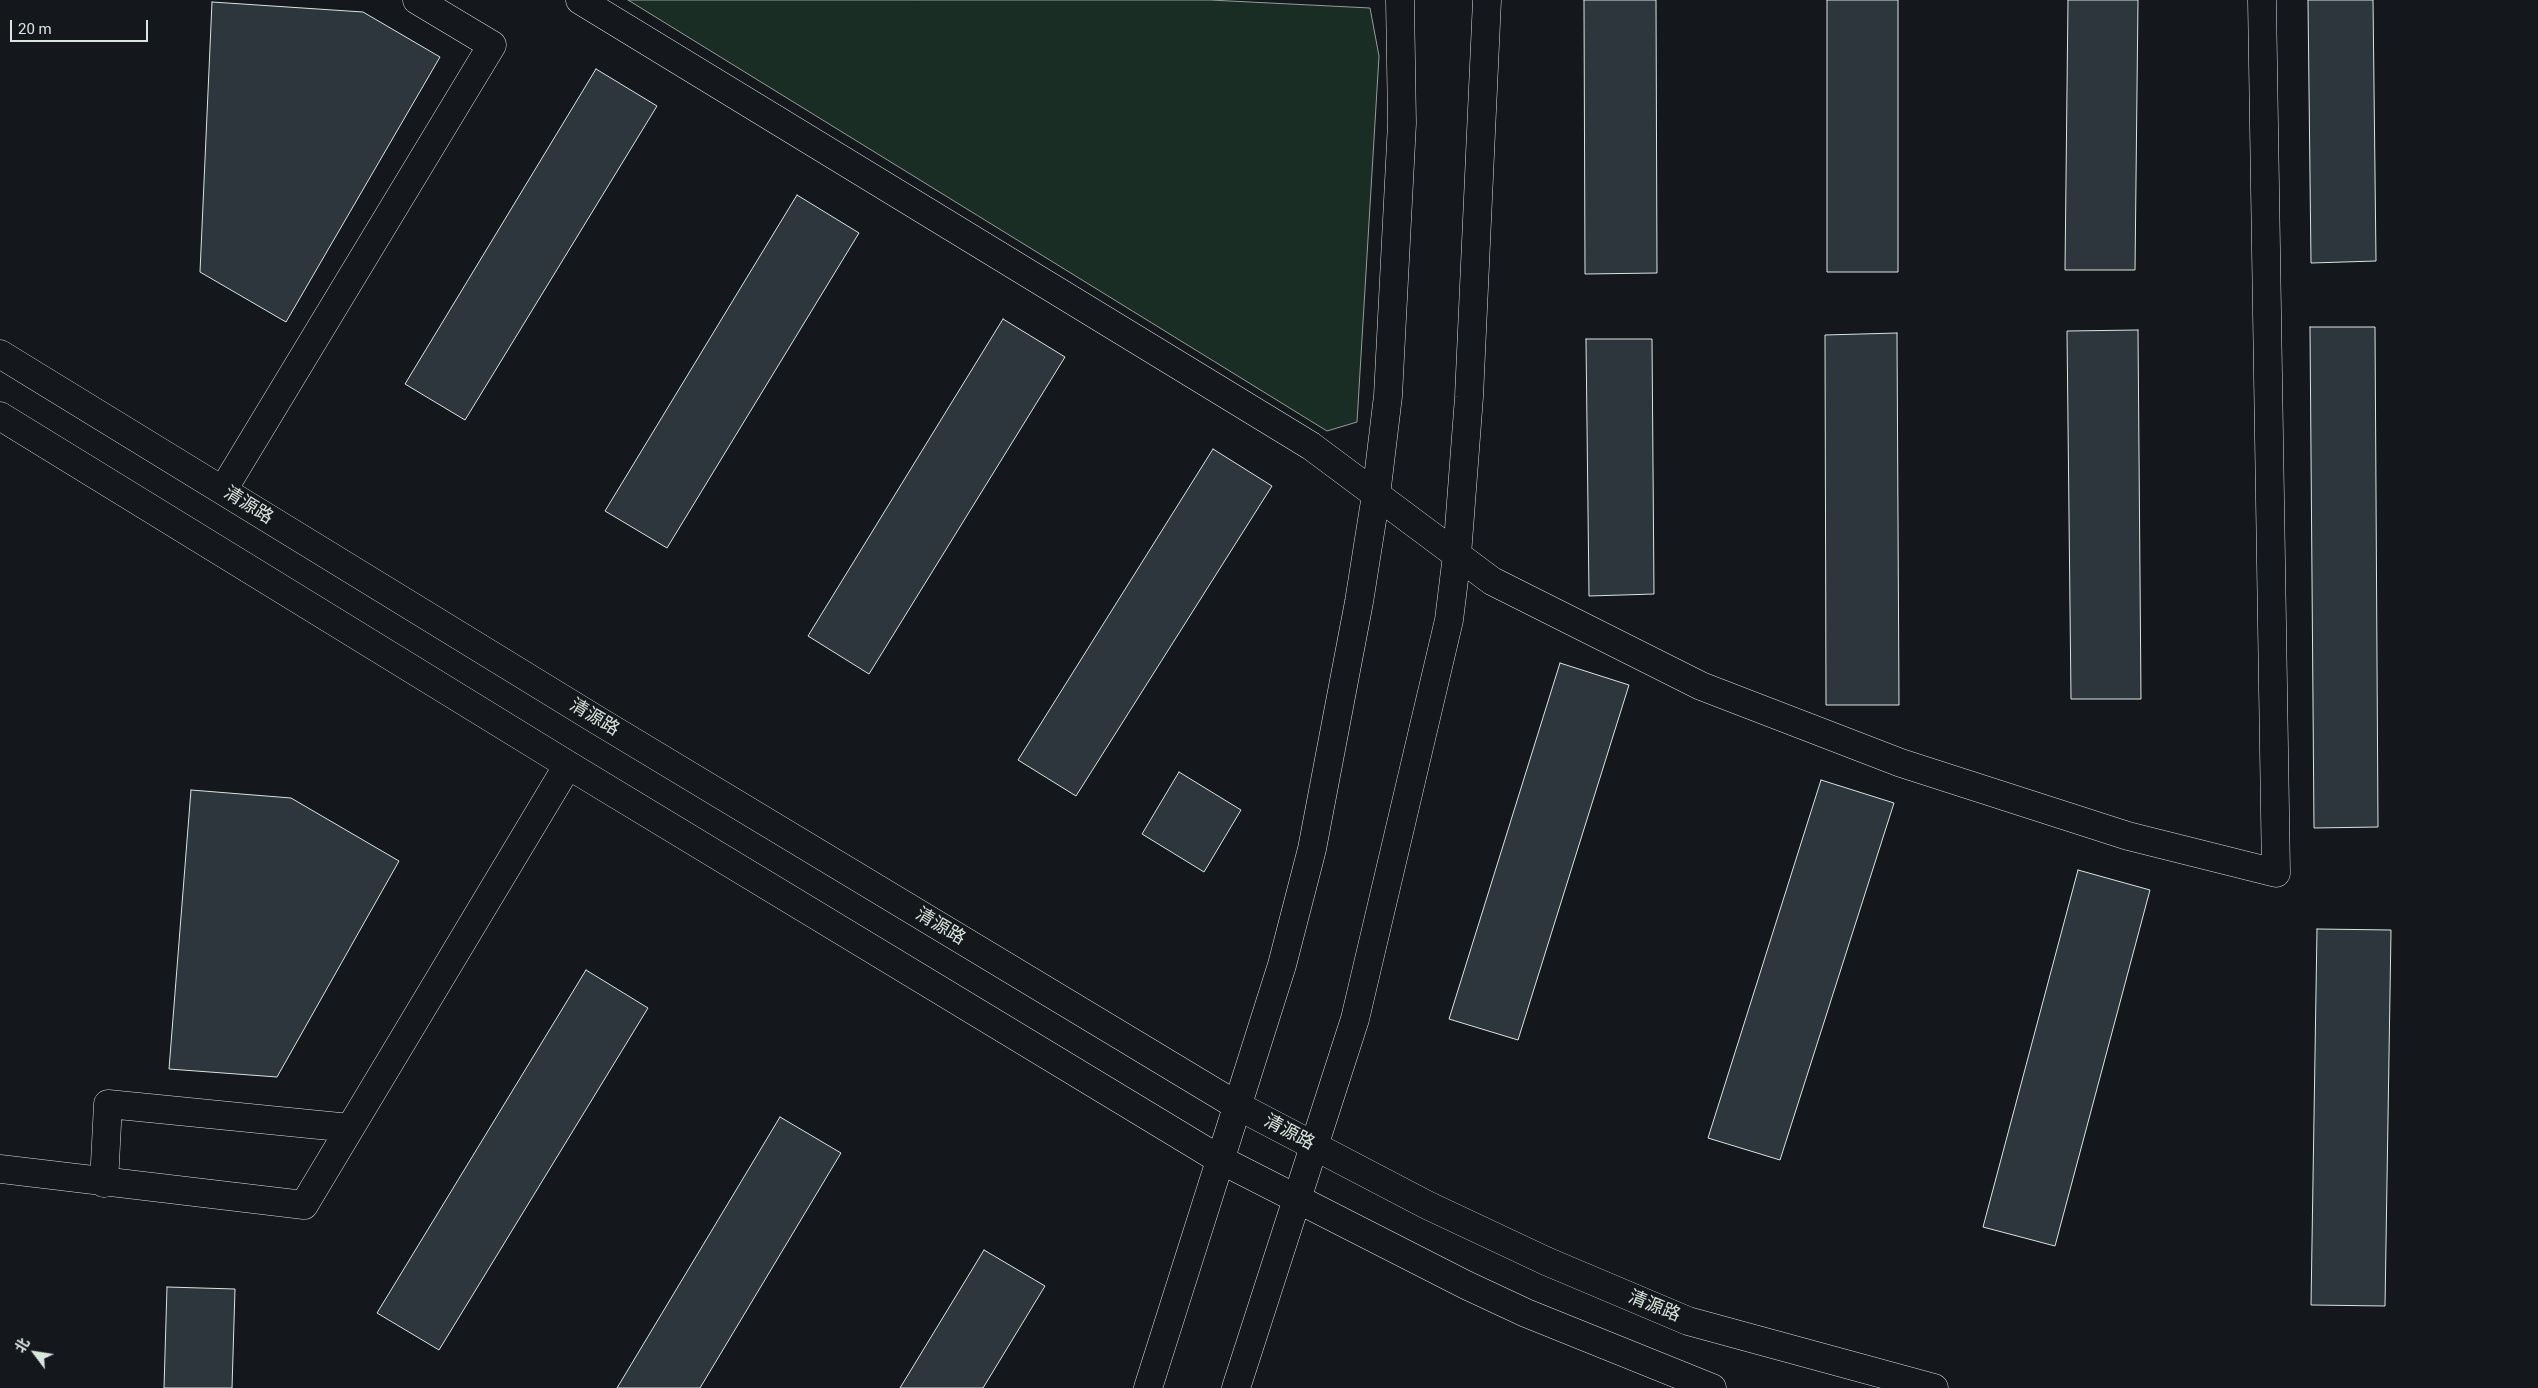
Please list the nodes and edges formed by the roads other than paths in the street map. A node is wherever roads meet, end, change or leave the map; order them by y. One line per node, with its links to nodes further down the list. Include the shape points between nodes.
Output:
1 (417, 0): 8 (street, via 492,46)
2 (580, 0): 9 (street, via 1311,446)
3 (1400, 0): 9 (street, via 1402,124 1388,396)
4 (1486, 0): 10 (street, via 1469,396)
5 (2262, 0): 10 (street, via 2276,873 2128,836 1901,763 1701,686 1492,581)
6 (0, 354): 8 (street, 清源路)
7 (0, 416): 11 (street)
8 (223, 490): 12 (street, 清源路)
9 (1376, 495): 10 (street); 12 (street, via 1312,850 1282,965)
10 (1457, 555): 14 (street, via 1449,620 1355,1019)
11 (568, 765): 13 (street); 15 (street)
12 (1236, 1105): 14 (street, 清源路); 15 (street)
13 (350, 1128): 17 (street, via 304,1204); 17 (street, via 108,1104)
14 (1314, 1147): 18 (street); 22 (street, 清源路, via 1546,1261 1688,1321)
15 (1219, 1159): 18 (street); 19 (street)
16 (0, 1169): 17 (street)
17 (104, 1183)
18 (1298, 1199): 20 (street); 21 (street, via 1466,1286)
19 (1148, 1388)
20 (1236, 1388)
21 (1712, 1388)
22 (1934, 1388)

